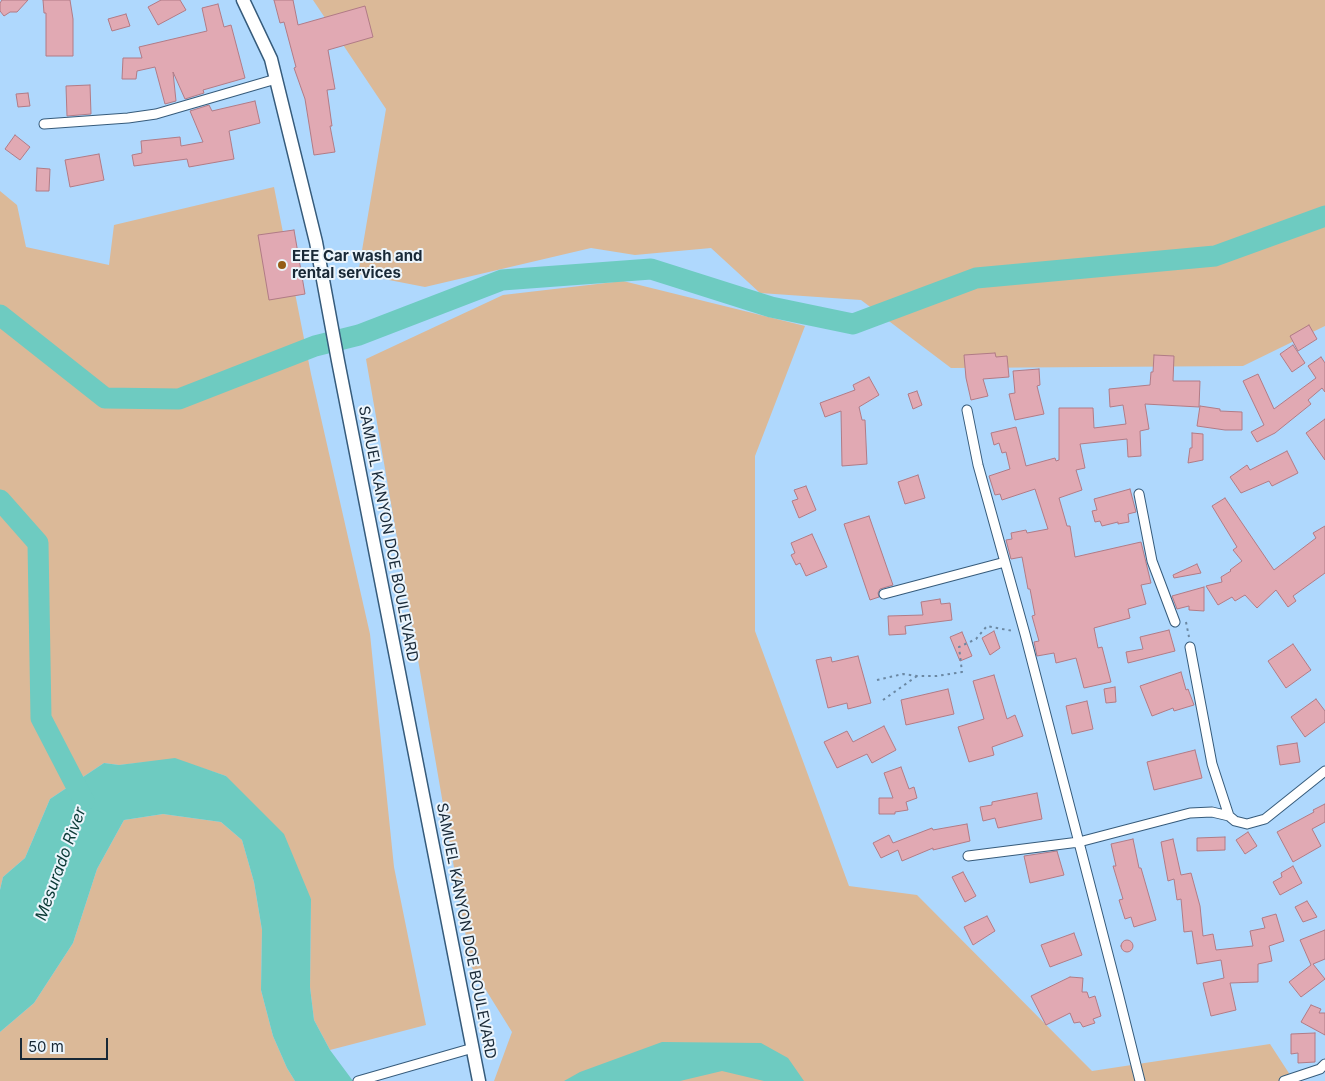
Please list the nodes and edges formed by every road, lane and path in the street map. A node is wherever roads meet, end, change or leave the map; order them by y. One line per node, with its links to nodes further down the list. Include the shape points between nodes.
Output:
1 (243, 0): 2 (street, SAMUEL KANYON DOE BOULEVARD, via 271,59)
2 (276, 79): 3 (street, via 156,114); 19 (street, SAMUEL KANYON DOE BOULEVARD, via 316,242)
3 (44, 124)
4 (966, 410): 6 (street)
5 (1139, 494): 9 (street, via 1152,561)
6 (1005, 562): 7 (street); 10 (street)
7 (884, 594)
8 (1186, 620): 11 (path)
9 (1175, 622)
10 (1025, 634): 12 (path, via 987,626 976,639 959,647 962,672); 17 (street)
11 (1190, 647): 16 (street, via 1212,764)
12 (917, 676): 13 (path, via 903,674); 14 (path)
13 (877, 680)
14 (882, 700)
15 (1325, 771): 16 (street, via 1265,820 1247,824)
16 (1229, 816): 17 (street, via 1212,812 1190,813)
17 (1079, 842): 18 (street); 23 (street)
18 (968, 856)
19 (473, 1048): 21 (street); 22 (street, SAMUEL KANYON DOE BOULEVARD)
20 (1325, 1064): 24 (street, via 1320,1069)
21 (358, 1081)
22 (479, 1081)
23 (1140, 1081)
24 (1284, 1081)

